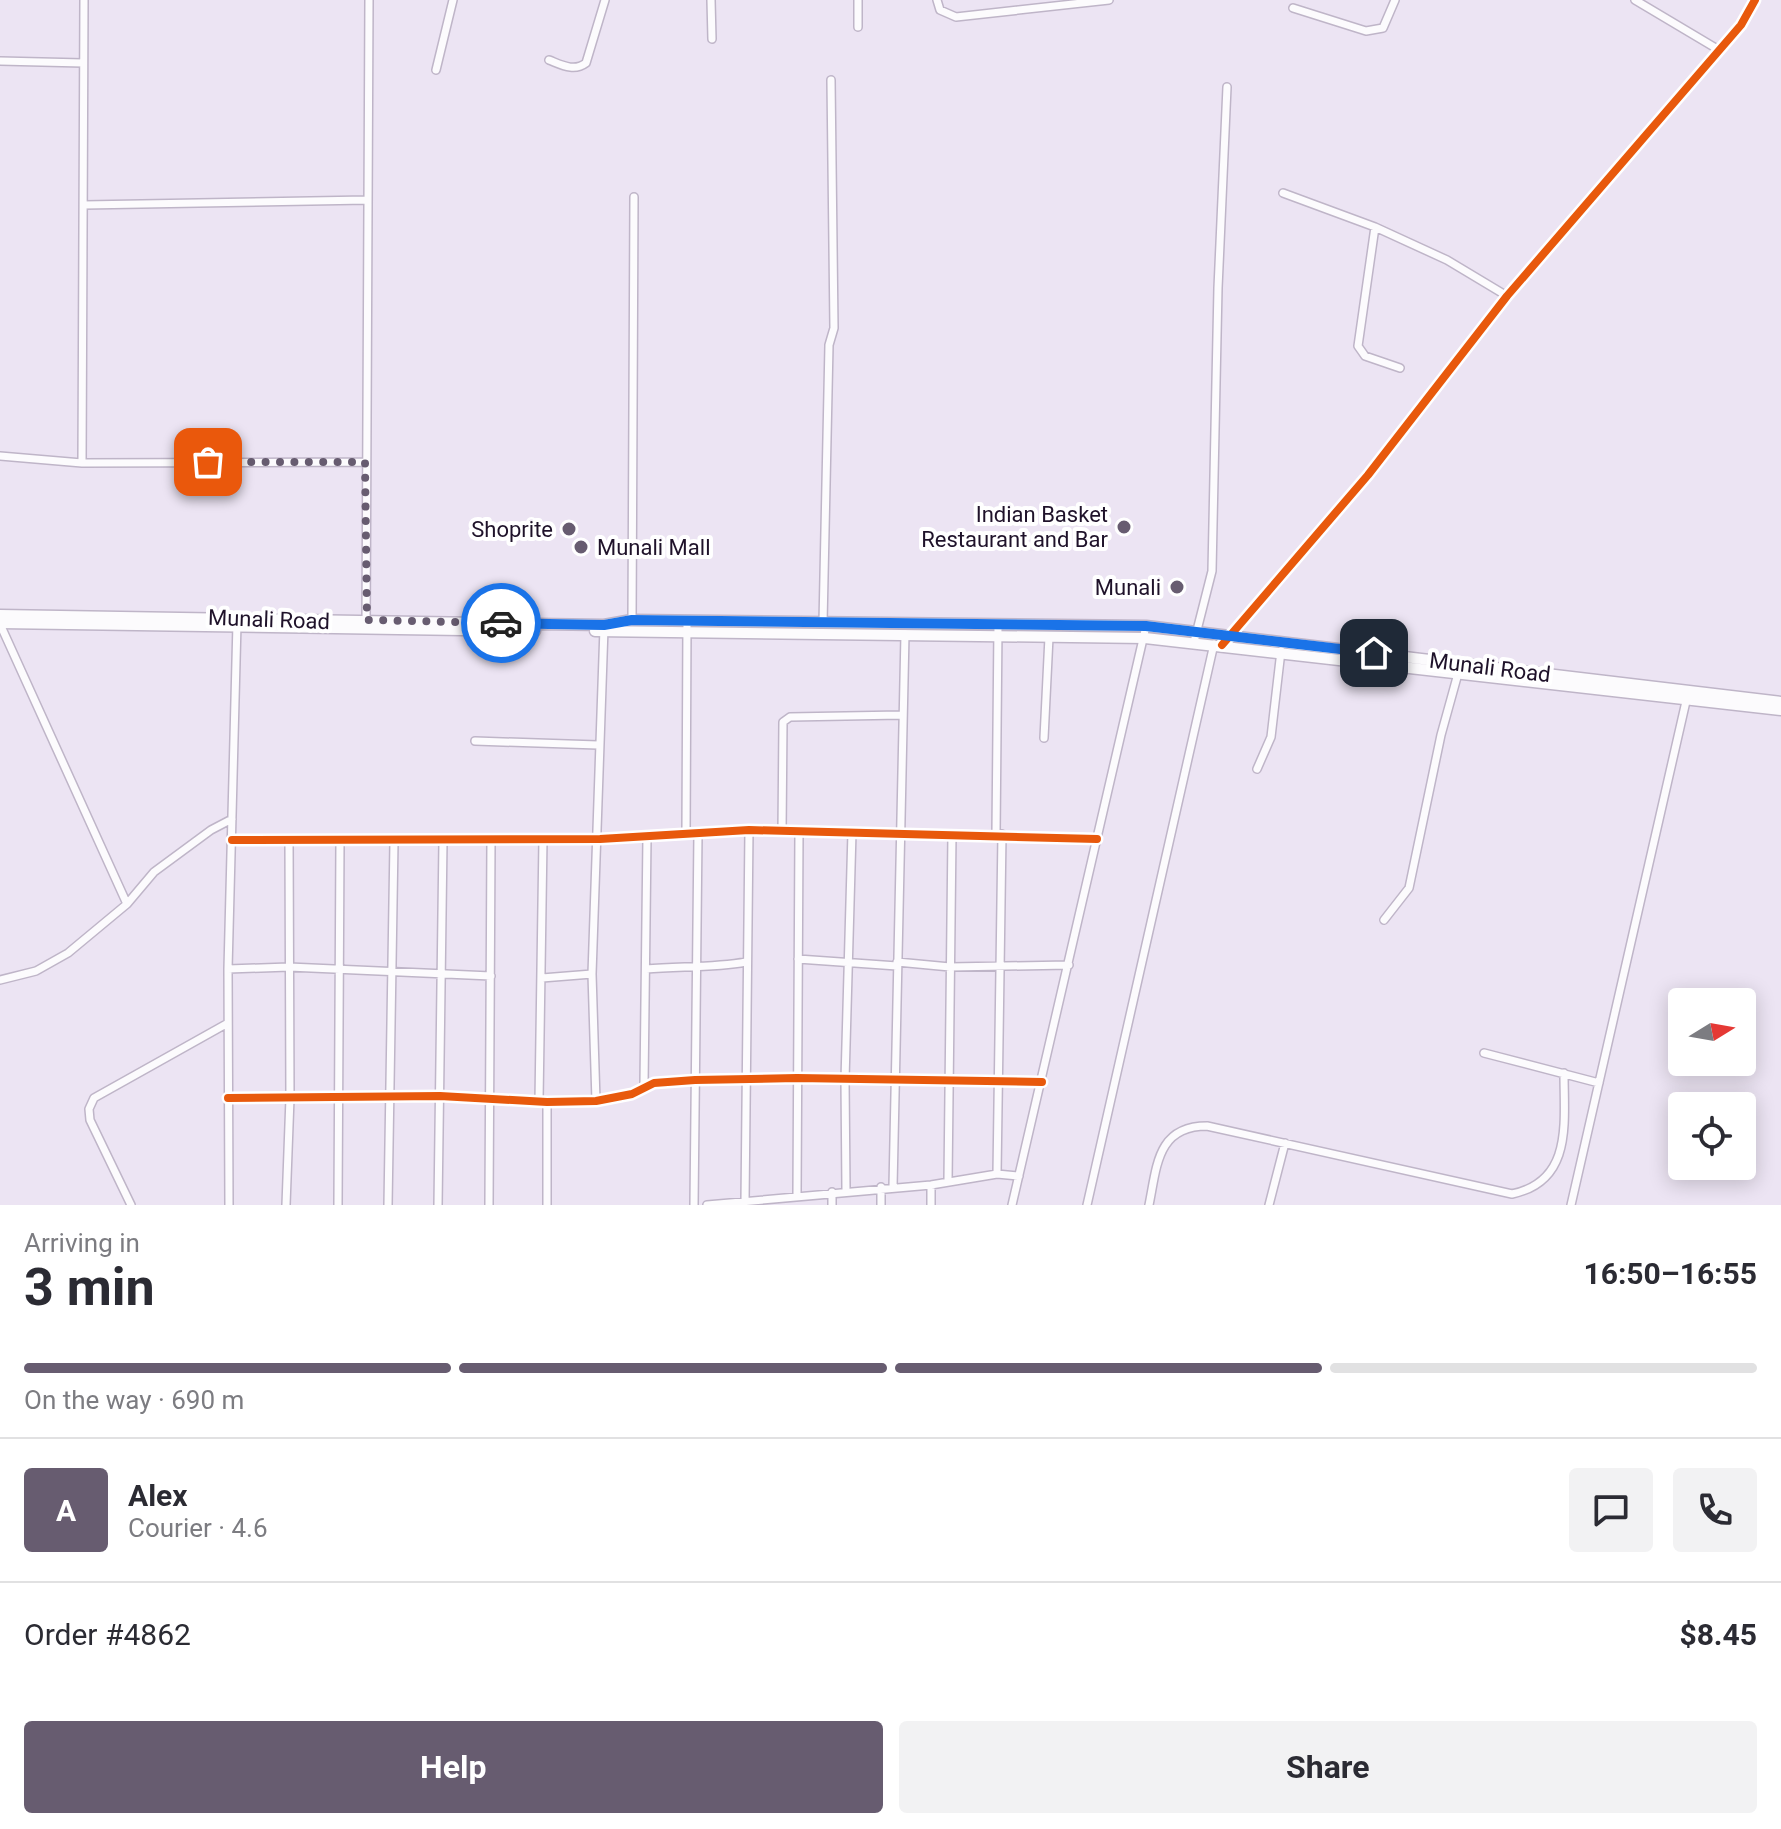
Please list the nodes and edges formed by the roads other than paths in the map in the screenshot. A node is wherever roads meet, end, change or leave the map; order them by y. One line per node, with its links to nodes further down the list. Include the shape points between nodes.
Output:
1 (84, 0): 20 (street)
2 (369, 0): 26 (street)
3 (453, 0): 21 (street)
4 (605, 0): 18 (street, via 586,63 579,68)
5 (711, 0): 16 (street)
6 (858, 0): 14 (street)
7 (937, 0): 8 (street, via 940,10 956,17)
8 (1109, 0)
9 (1395, 0): 12 (street, via 1377,31)
10 (1635, 0): 17 (street)
11 (1755, 0): 13 (street)
12 (1293, 8)
13 (1741, 25): 15 (street); 17 (street)
14 (858, 27)
15 (1749, 31)
16 (712, 39)
17 (1719, 50): 29 (street)
18 (549, 60)
19 (0, 61): 20 (street)
20 (83, 63): 27 (street)
21 (436, 70)
22 (831, 80): 37 (street, via 834,328 829,345)
23 (1227, 87): 48 (street, via 1212,571)
24 (1283, 193): 28 (street)
25 (634, 197): 35 (street)
26 (367, 200): 27 (street); 32 (street)
27 (84, 205): 33 (street)
28 (1375, 227): 29 (street, via 1447,260); 30 (street, via 1358,346 1365,356)
29 (1507, 296): 46 (street, via 1368,475)
30 (1400, 368)
31 (0, 456): 33 (street)
32 (365, 462): 33 (street); 39 (street)
33 (82, 463)
34 (0, 615): 36 (main road, Munali Road)
35 (632, 620): 40 (main road, Munali Road); 41 (main road, Munali Road)
36 (237, 622): 38 (main road, Munali Road); 39 (main road, Munali Road); 60 (street)
37 (824, 622): 40 (main road, Munali Road); 42 (main road, Munali Road); 45 (street)
38 (0, 624): 80 (street)
39 (366, 624): 41 (main road, Munali Road)
40 (687, 627): 41 (main road, Munali Road); 45 (main road, Munali Road); 67 (street)
41 (604, 628): 58 (street)
42 (905, 629): 43 (main road, Munali Road); 45 (main road, Munali Road); 55 (street)
43 (998, 631): 44 (main road, Munali Road); 47 (main road, Munali Road); 69 (street)
44 (1146, 632): 47 (main road, Munali Road); 48 (main road, Munali Road); 73 (street)
45 (823, 634)
46 (1230, 636): 48 (main road, Munali Road); 49 (street); 51 (main road, Munali Road)
47 (1049, 637): 56 (street)
48 (1196, 637): 49 (main road, Munali Road)
49 (1218, 644): 50 (main road, Munali Road); 148 (street)
50 (1281, 651): 51 (main road, Munali Road); 59 (street, via 1271,737)
51 (1459, 668): 52 (main road, Munali Road); 81 (street, via 1409,888)
52 (1687, 694): 53 (main road, Munali Road); 54 (main road, Munali Road); 111 (street)
53 (1781, 702)
54 (1781, 710)
55 (901, 715): 62 (street, via 790,717 783,722); 66 (street)
56 (1044, 738)
57 (475, 741): 58 (street)
58 (598, 745): 72 (street)
59 (1257, 769)
60 (232, 819): 74 (street); 80 (street, via 154,872)
61 (749, 830): 62 (street); 65 (street); 83 (street)
62 (782, 832): 63 (street)
63 (799, 832): 64 (street); 82 (street)
64 (852, 832): 66 (street); 84 (street)
65 (698, 833): 67 (street); 85 (street)
66 (903, 833): 68 (street); 86 (street)
67 (686, 834): 70 (street)
68 (952, 834): 69 (street); 90 (street)
69 (999, 834): 73 (street); 87 (street)
70 (647, 837): 72 (street); 92 (street)
71 (543, 839): 72 (street); 78 (street); 98 (street)
72 (600, 839): 95 (street)
73 (1097, 839): 88 (street)
74 (232, 840): 75 (street); 91 (street)
75 (289, 840): 76 (street); 89 (street)
76 (340, 841): 79 (street); 93 (street)
77 (443, 841): 78 (street); 79 (street); 96 (street)
78 (491, 841): 97 (street)
79 (394, 842): 94 (street)
80 (127, 904): 99 (street, via 68,953 36,971)
81 (1384, 920)
82 (798, 959): 84 (street); 103 (street)
83 (746, 962): 85 (street); 104 (street)
84 (849, 962): 86 (street); 106 (street)
85 (695, 964): 92 (street); 105 (street)
86 (897, 964): 90 (street); 107 (street)
87 (1000, 965): 88 (street); 90 (street); 109 (street)
88 (1069, 965): 110 (street)
89 (289, 967): 91 (street); 93 (street); 117 (street)
90 (950, 967): 108 (street)
91 (228, 969): 100 (street)
92 (646, 969): 112 (street)
93 (341, 970): 94 (street); 115 (street)
94 (392, 971): 96 (street); 113 (street)
95 (592, 974): 98 (street); 120 (street)
96 (443, 976): 97 (street); 114 (street)
97 (491, 976): 118 (street)
98 (542, 978): 119 (street)
99 (0, 980)
100 (228, 1023): 116 (street); 134 (street, via 94,1098 90,1120)
101 (1484, 1053): 102 (street)
102 (1564, 1073): 111 (street); 121 (street, via 1563,1135 1555,1166 1548,1179 1527,1191 1512,1194)
103 (797, 1078): 104 (street); 106 (street); 130 (street)
104 (747, 1079): 105 (street); 132 (street)
105 (695, 1080): 112 (street); 142 (street)
106 (845, 1080): 107 (street); 128 (street)
107 (895, 1081): 108 (street); 127 (street)
108 (949, 1081): 109 (street); 124 (street)
109 (999, 1082): 110 (street); 122 (street)
110 (1042, 1082): 123 (street)
111 (1599, 1083): 151 (street)
112 (644, 1085): 120 (street, via 632,1094)
113 (389, 1096): 114 (street); 115 (street); 138 (street)
114 (440, 1096): 118 (street); 139 (street)
115 (338, 1097): 117 (street); 137 (street)
116 (228, 1098): 117 (street); 135 (street)
117 (290, 1098): 136 (street)
118 (491, 1098): 119 (street); 140 (street)
119 (543, 1101): 120 (street); 141 (street)
120 (596, 1101)
121 (1285, 1143): 149 (street, via 1189,1126 1161,1150); 150 (street)
122 (997, 1174): 123 (street); 124 (street)
123 (1019, 1176): 147 (street)
124 (948, 1181): 125 (street)
125 (931, 1185): 127 (street); 146 (street)
126 (881, 1187): 127 (street); 128 (street); 145 (street)
127 (893, 1187)
128 (846, 1190): 129 (street)
129 (832, 1192): 130 (street); 144 (street)
130 (797, 1195): 131 (street)
131 (781, 1201): 132 (street)
132 (745, 1202): 133 (street)
133 (732, 1204): 143 (street)
134 (131, 1205)
135 (229, 1205)
136 (286, 1205)
137 (338, 1205)
138 (388, 1205)
139 (438, 1205)
140 (489, 1205)
141 (547, 1205)
142 (694, 1205)
143 (707, 1205)
144 (832, 1205)
145 (881, 1205)
146 (931, 1205)
147 (1012, 1205)
148 (1087, 1205)
149 (1149, 1205)
150 (1269, 1205)
151 (1571, 1205)

